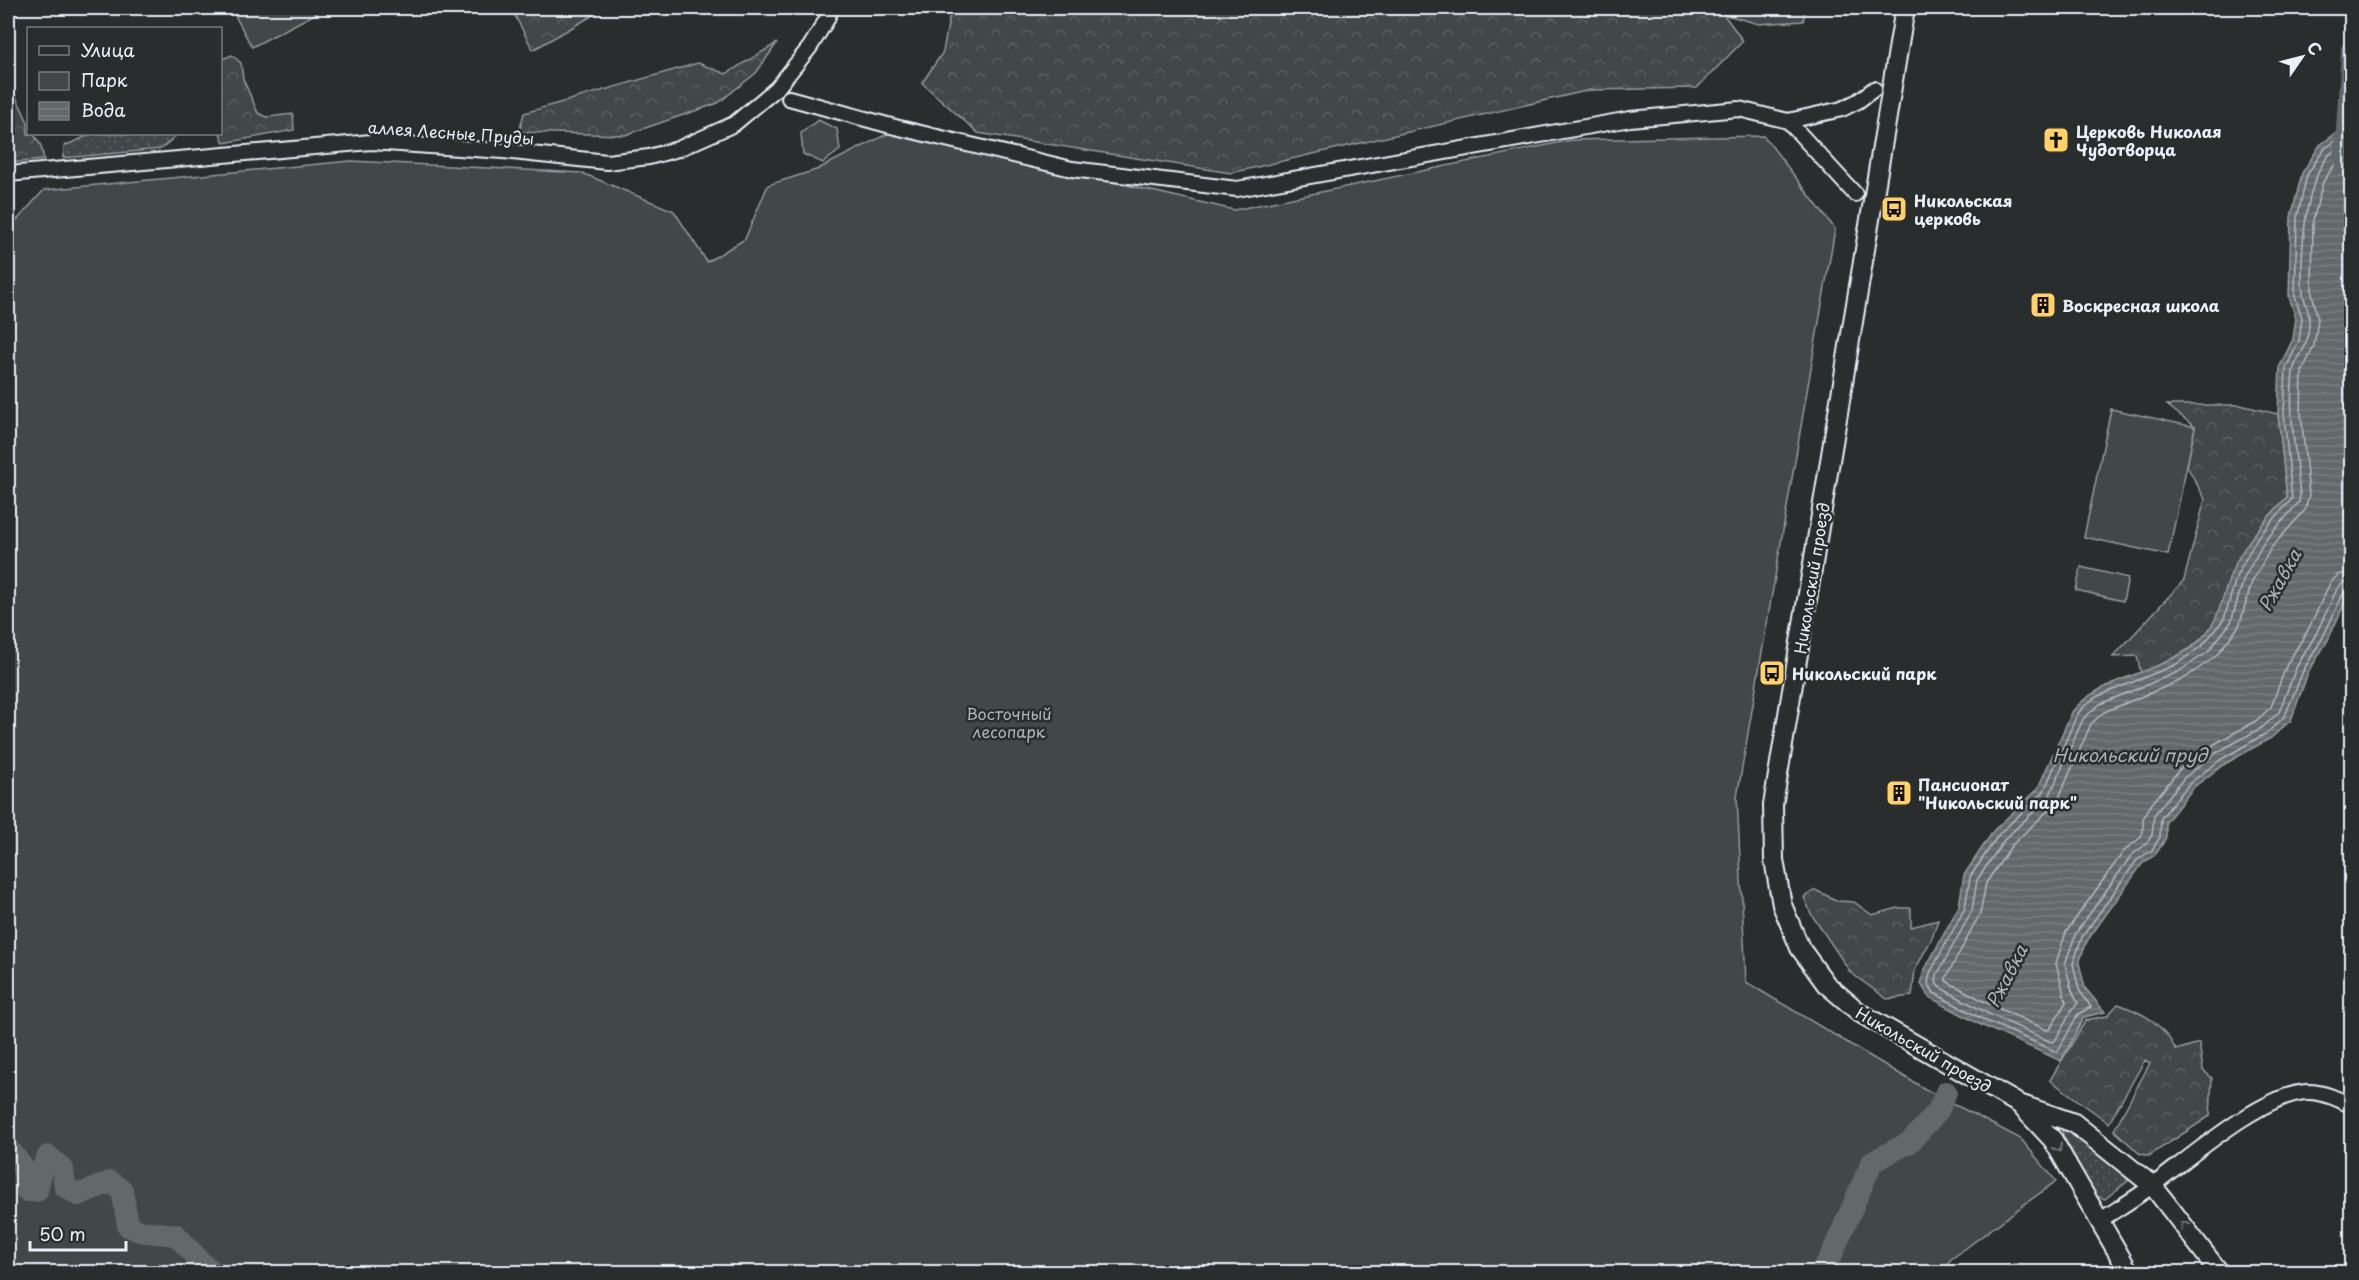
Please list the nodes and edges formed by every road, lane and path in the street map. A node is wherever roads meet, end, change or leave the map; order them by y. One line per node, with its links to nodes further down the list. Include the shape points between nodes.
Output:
1 (831, 8): 6 (street, аллея Лесные Пруды, via 810,46 777,88 734,124 678,149 649,157 607,162 371,141)
2 (1905, 8): 8 (street, Никольский проезд, via 1773,805 1774,860 1782,905 1800,948 1826,984 1860,1013)
3 (1874, 88): 5 (street, via 1864,103)
4 (789, 98): 5 (street, via 1072,169 1237,189 1630,119 1739,109)
5 (1788, 121): 7 (street)
6 (8, 174)
7 (1855, 194)
8 (2019, 1104): 10 (street, Никольский проезд, via 2074,1124); 11 (street, Никольский проезд, one-way to 11, via 2053,1140)
9 (2352, 1106): 10 (street, via 2331,1096 2308,1092 2276,1099)
10 (2152, 1186): 11 (street); 13 (street, Никольский проезд, one-way to 10)
11 (2099, 1221): 12 (street, Никольский проезд)
12 (2129, 1272)
13 (2219, 1272)

